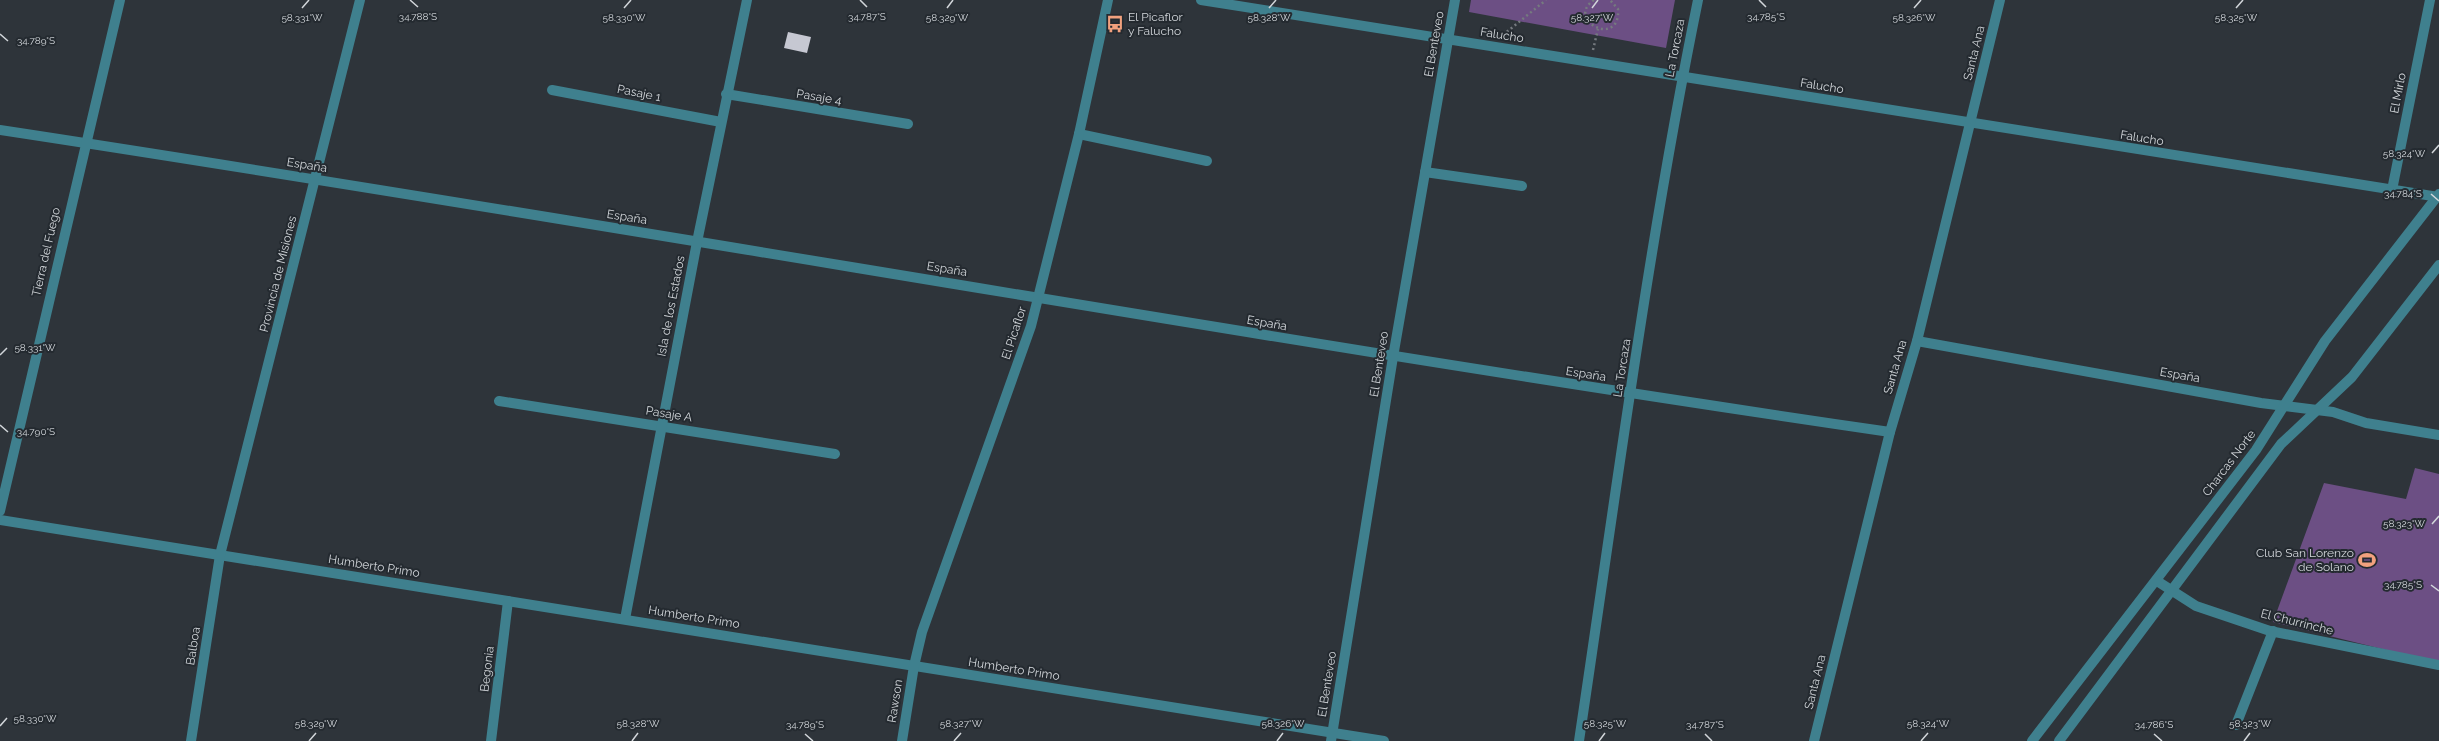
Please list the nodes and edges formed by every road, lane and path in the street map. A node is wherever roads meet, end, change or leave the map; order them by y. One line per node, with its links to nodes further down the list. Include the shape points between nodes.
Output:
1 (120, 0): 25 (street, Tierra del Fuego)
2 (360, 0): 28 (street, Provincia de Misiones)
3 (747, 0): 19 (street, Isla de los Estados)
4 (1108, 0): 24 (street, El Picaflor)
5 (1200, 0): 14 (street, Falucho)
6 (1455, 0): 14 (street, El Benteveo)
7 (1546, 0): 15 (path)
8 (1594, 0): 13 (path, via 1589,5 1586,15 1591,25)
9 (1610, 0): 13 (path, via 1618,9 1617,19 1610,27)
10 (1698, 0): 17 (street, La Torcaza)
11 (2000, 0): 22 (street, Santa Ana)
12 (2430, 0): 30 (street, El Mirlo)
13 (1598, 29): 16 (path)
14 (1448, 40): 15 (street, Falucho); 27 (street, El Benteveo)
15 (1488, 46): 16 (street, Falucho)
16 (1591, 62): 17 (street, Falucho)
17 (1682, 77): 22 (street, Falucho); 37 (street, La Torcaza)
18 (552, 90): 20 (street, Pasaje 1)
19 (726, 94): 20 (street, Isla de los Estados); 21 (street, Pasaje 4)
20 (721, 122): 32 (street, Isla de los Estados)
21 (908, 124)
22 (1970, 124): 30 (street, Falucho); 35 (street, Santa Ana)
23 (0, 130): 25 (street, España)
24 (1079, 134): 26 (street); 34 (street, El Picaflor)
25 (85, 143): 28 (street, España); 45 (street, Tierra del Fuego)
26 (1207, 161)
27 (1425, 172): 29 (street); 36 (street, El Benteveo)
28 (315, 180): 32 (street, España); 47 (street, Provincia de Misiones)
29 (1522, 186)
30 (2392, 190): 31 (street, Falucho)
31 (2438, 196): 39 (street, Charcas Norte, via 2325,341)
32 (697, 242): 34 (street, España); 41 (street, Isla de los Estados)
33 (2439, 265): 40 (street, via 2372,353 2331,399)
34 (1039, 298): 36 (street, España); 54 (street, El Picaflor, via 1032,326 922,632)
35 (1916, 341): 39 (street, España); 42 (street, Santa Ana)
36 (1393, 357): 37 (street, España); 56 (street, El Benteveo)
37 (1631, 394): 42 (street, España); 61 (street, La Torcaza)
38 (499, 401): 41 (street, Pasaje A)
39 (2283, 406): 40 (street, España); 48 (street, Charcas Norte, via 2256,450)
40 (2316, 411): 43 (street, España, via 2333,412 2366,423); 49 (street, via 2281,444)
41 (661, 426): 44 (street, Pasaje A); 51 (street, Isla de los Estados)
42 (1890, 432): 62 (street, Santa Ana)
43 (2439, 435)
44 (835, 454)
45 (0, 511)
46 (0, 520): 47 (street, Humberto Primo)
47 (220, 555): 50 (street, Humberto Primo); 57 (street, Balboa)
48 (2157, 581): 49 (street, El Churrinche); 63 (street, Charcas Norte)
49 (2172, 591): 52 (street, El Churrinche, via 2196,606); 64 (street)
50 (508, 601): 51 (street, Humberto Primo); 58 (street, Begonia)
51 (625, 619): 54 (street, Humberto Primo)
52 (2273, 631): 53 (street, El Churrinche); 55 (street)
53 (2439, 665)
54 (914, 666): 56 (street, Humberto Primo); 59 (street, Rawson)
55 (2236, 725)
56 (1332, 737): 60 (street, Humberto Primo)
57 (191, 741)
58 (491, 741)
59 (902, 741)
60 (1384, 741)
61 (1579, 741)
62 (1814, 741)
63 (2032, 741)
64 (2059, 741)

